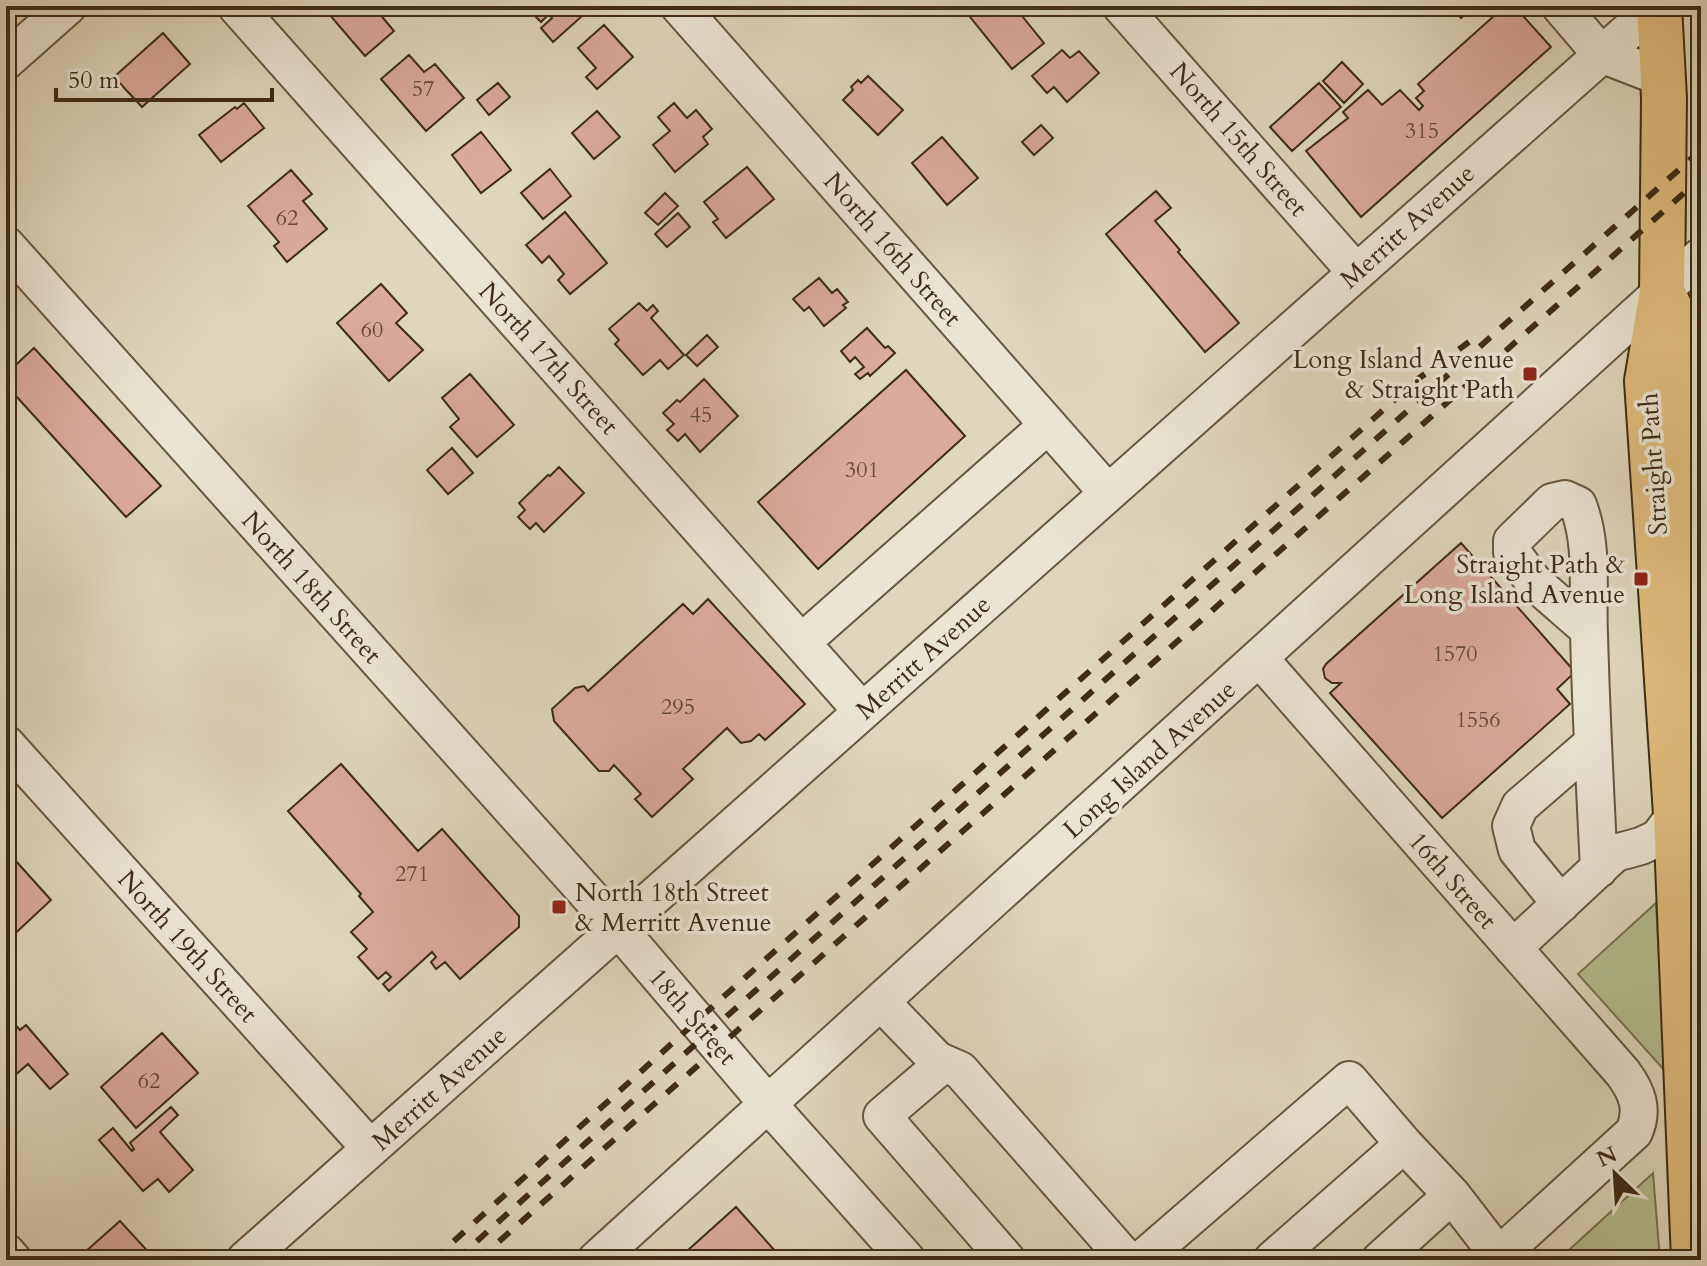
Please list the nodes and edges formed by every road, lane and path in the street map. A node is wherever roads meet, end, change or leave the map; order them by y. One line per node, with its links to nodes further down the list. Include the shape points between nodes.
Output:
1 (68, 6): 9 (street)
2 (236, 6): 18 (street, North 17th Street)
3 (679, 6): 15 (street, North 16th Street)
4 (1121, 6): 13 (street, North 15th Street)
5 (1560, 6): 8 (street)
6 (1647, 6): 8 (street, Merritt Avenue, via 1642,19)
7 (1659, 6): 10 (main road, Straight Path)
8 (1601, 54): 10 (street); 13 (street, Merritt Avenue)
9 (6, 61)
10 (1663, 78): 14 (main road, Straight Path)
11 (6, 245): 28 (street, North 18th Street)
12 (1701, 256): 14 (street, Long Island Avenue)
13 (1356, 272): 16 (street, Merritt Avenue)
14 (1662, 292): 19 (street, Long Island Avenue); 20 (main road, Straight Path, via 1686,341); 24 (main road, Straight Path, via 1647,381)
15 (1048, 425): 16 (street, North 16th Street); 18 (street)
16 (1108, 493): 21 (street, Merritt Avenue)
17 (1588, 629): 22 (street)
18 (802, 642): 21 (street, North 17th Street)
19 (1260, 659): 29 (street, 16th Street); 31 (street, Long Island Avenue)
20 (1701, 680)
21 (862, 711): 28 (street, Merritt Avenue)
22 (1593, 743): 25 (street); 27 (street, via 1520,806 1511,826 1517,850)
23 (6, 744): 35 (street, North 19th Street)
24 (1676, 814): 25 (street, via 1658,838); 26 (main road, Straight Path)
25 (1607, 861): 26 (street, via 1656,867); 27 (street)
26 (1678, 885): 30 (main road, Straight Path)
27 (1561, 904): 29 (street)
28 (618, 928): 33 (street, 18th Street); 35 (street, Merritt Avenue)
29 (1513, 948): 38 (street, 16th Street, via 1631,1083 1640,1114 1634,1132)
30 (1692, 992): 48 (main road, Straight Path)
31 (881, 1002): 32 (street); 33 (street, Long Island Avenue)
32 (944, 1063): 43 (street, via 882,1116); 44 (street, via 960,1070)
33 (768, 1104): 41 (street, Long Island Avenue); 42 (street, 18th Street)
34 (1404, 1144): 36 (street); 45 (street, via 1349,1080); 46 (street)
35 (370, 1148): 40 (street, Merritt Avenue)
36 (1452, 1195): 38 (street); 47 (street)
37 (6, 1252): 39 (street)
38 (1497, 1258)
39 (13, 1260)
40 (245, 1260)
41 (596, 1260)
42 (907, 1260)
43 (1007, 1260)
44 (1127, 1260)
45 (1141, 1260)
46 (1272, 1260)
47 (1380, 1260)
48 (1694, 1260)

